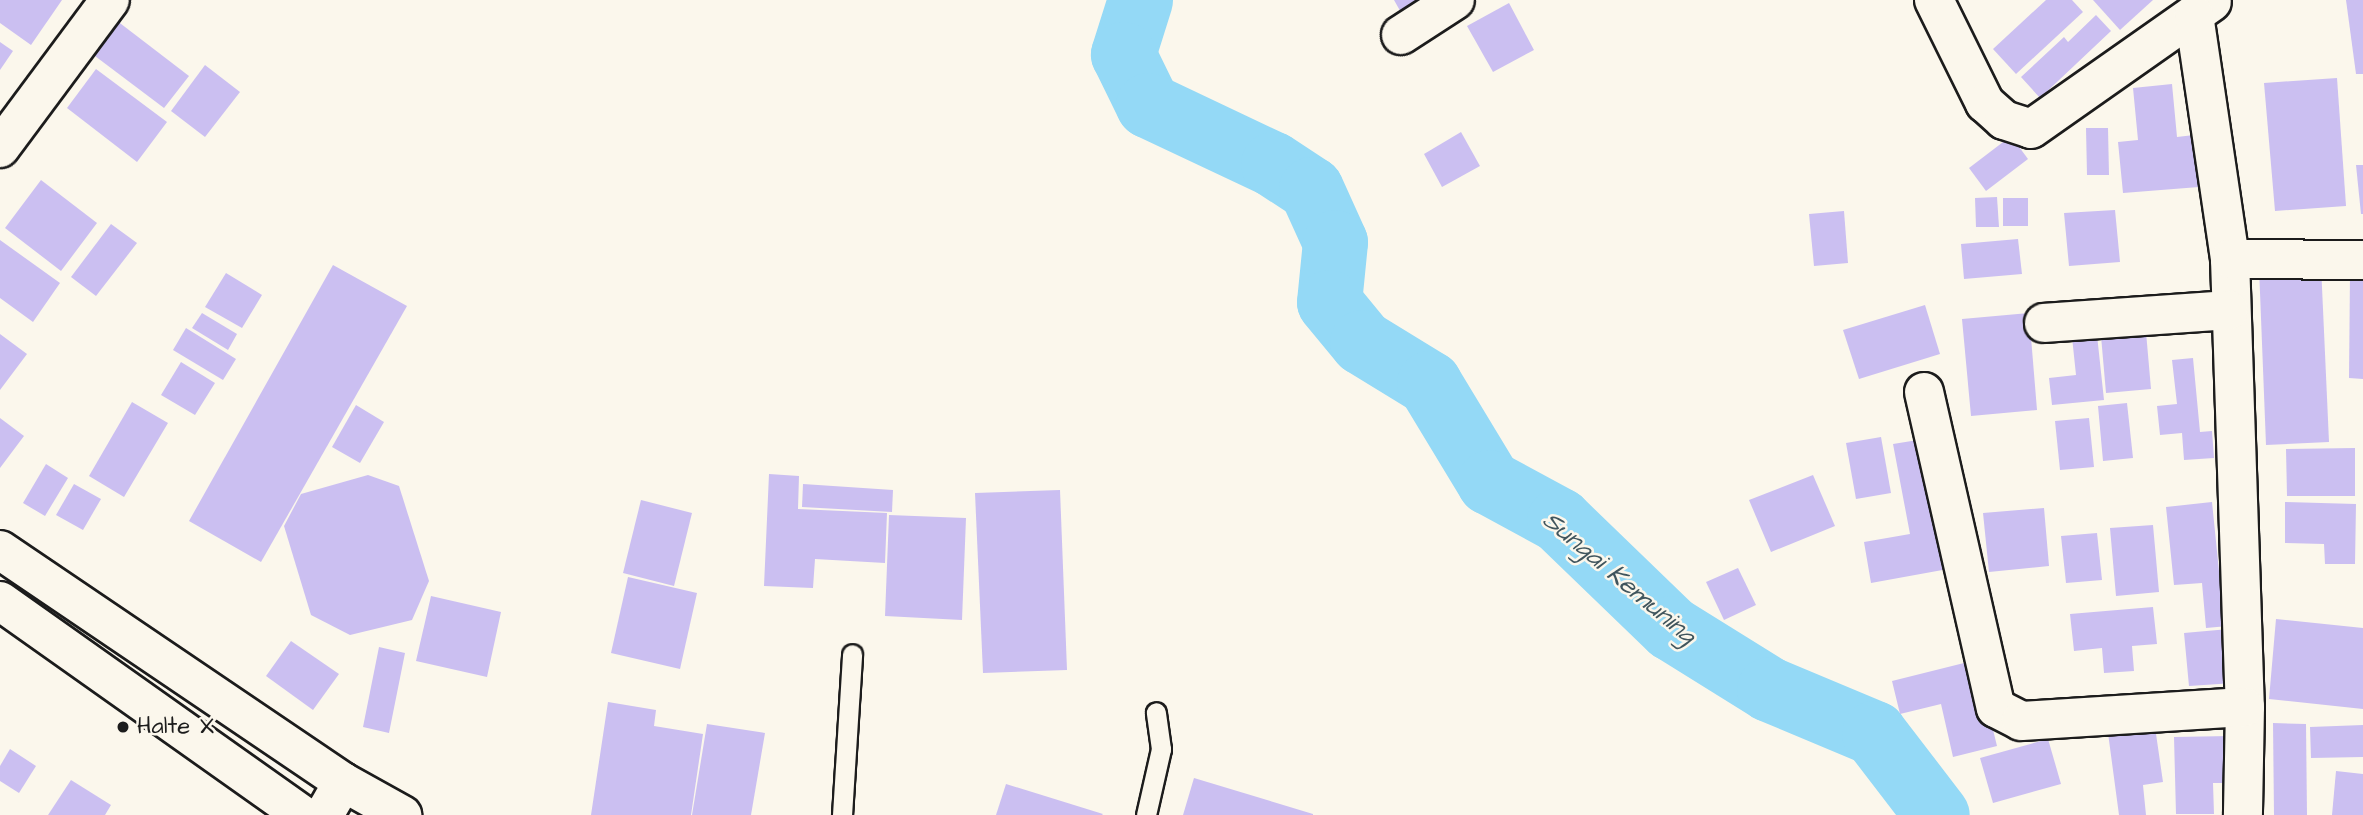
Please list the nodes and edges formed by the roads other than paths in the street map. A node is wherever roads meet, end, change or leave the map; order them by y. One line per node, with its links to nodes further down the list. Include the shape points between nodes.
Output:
1 (110, 0): 6 (main road)
2 (1455, 0): 5 (main road)
3 (1934, 0): 4 (main road, via 1985,103 2004,120 2031,129)
4 (2202, 6): 7 (main road)
5 (1401, 35)
6 (0, 148)
7 (2230, 259): 8 (main road); 9 (main road)
8 (2363, 260)
9 (2228, 310): 10 (main road); 15 (main road)
10 (2044, 323)
11 (1924, 392): 15 (main road, via 1996,708 2005,717 2021,721)
12 (0, 550): 17 (main road)
13 (0, 601): 19 (main road)
14 (852, 654): 21 (lane)
15 (2245, 708): 23 (main road)
16 (1156, 712): 22 (lane, via 1161,749)
17 (343, 782): 18 (main road); 20 (main road)
18 (382, 810)
19 (302, 815)
20 (324, 815)
21 (842, 815)
22 (1146, 815)
23 (2243, 815)

